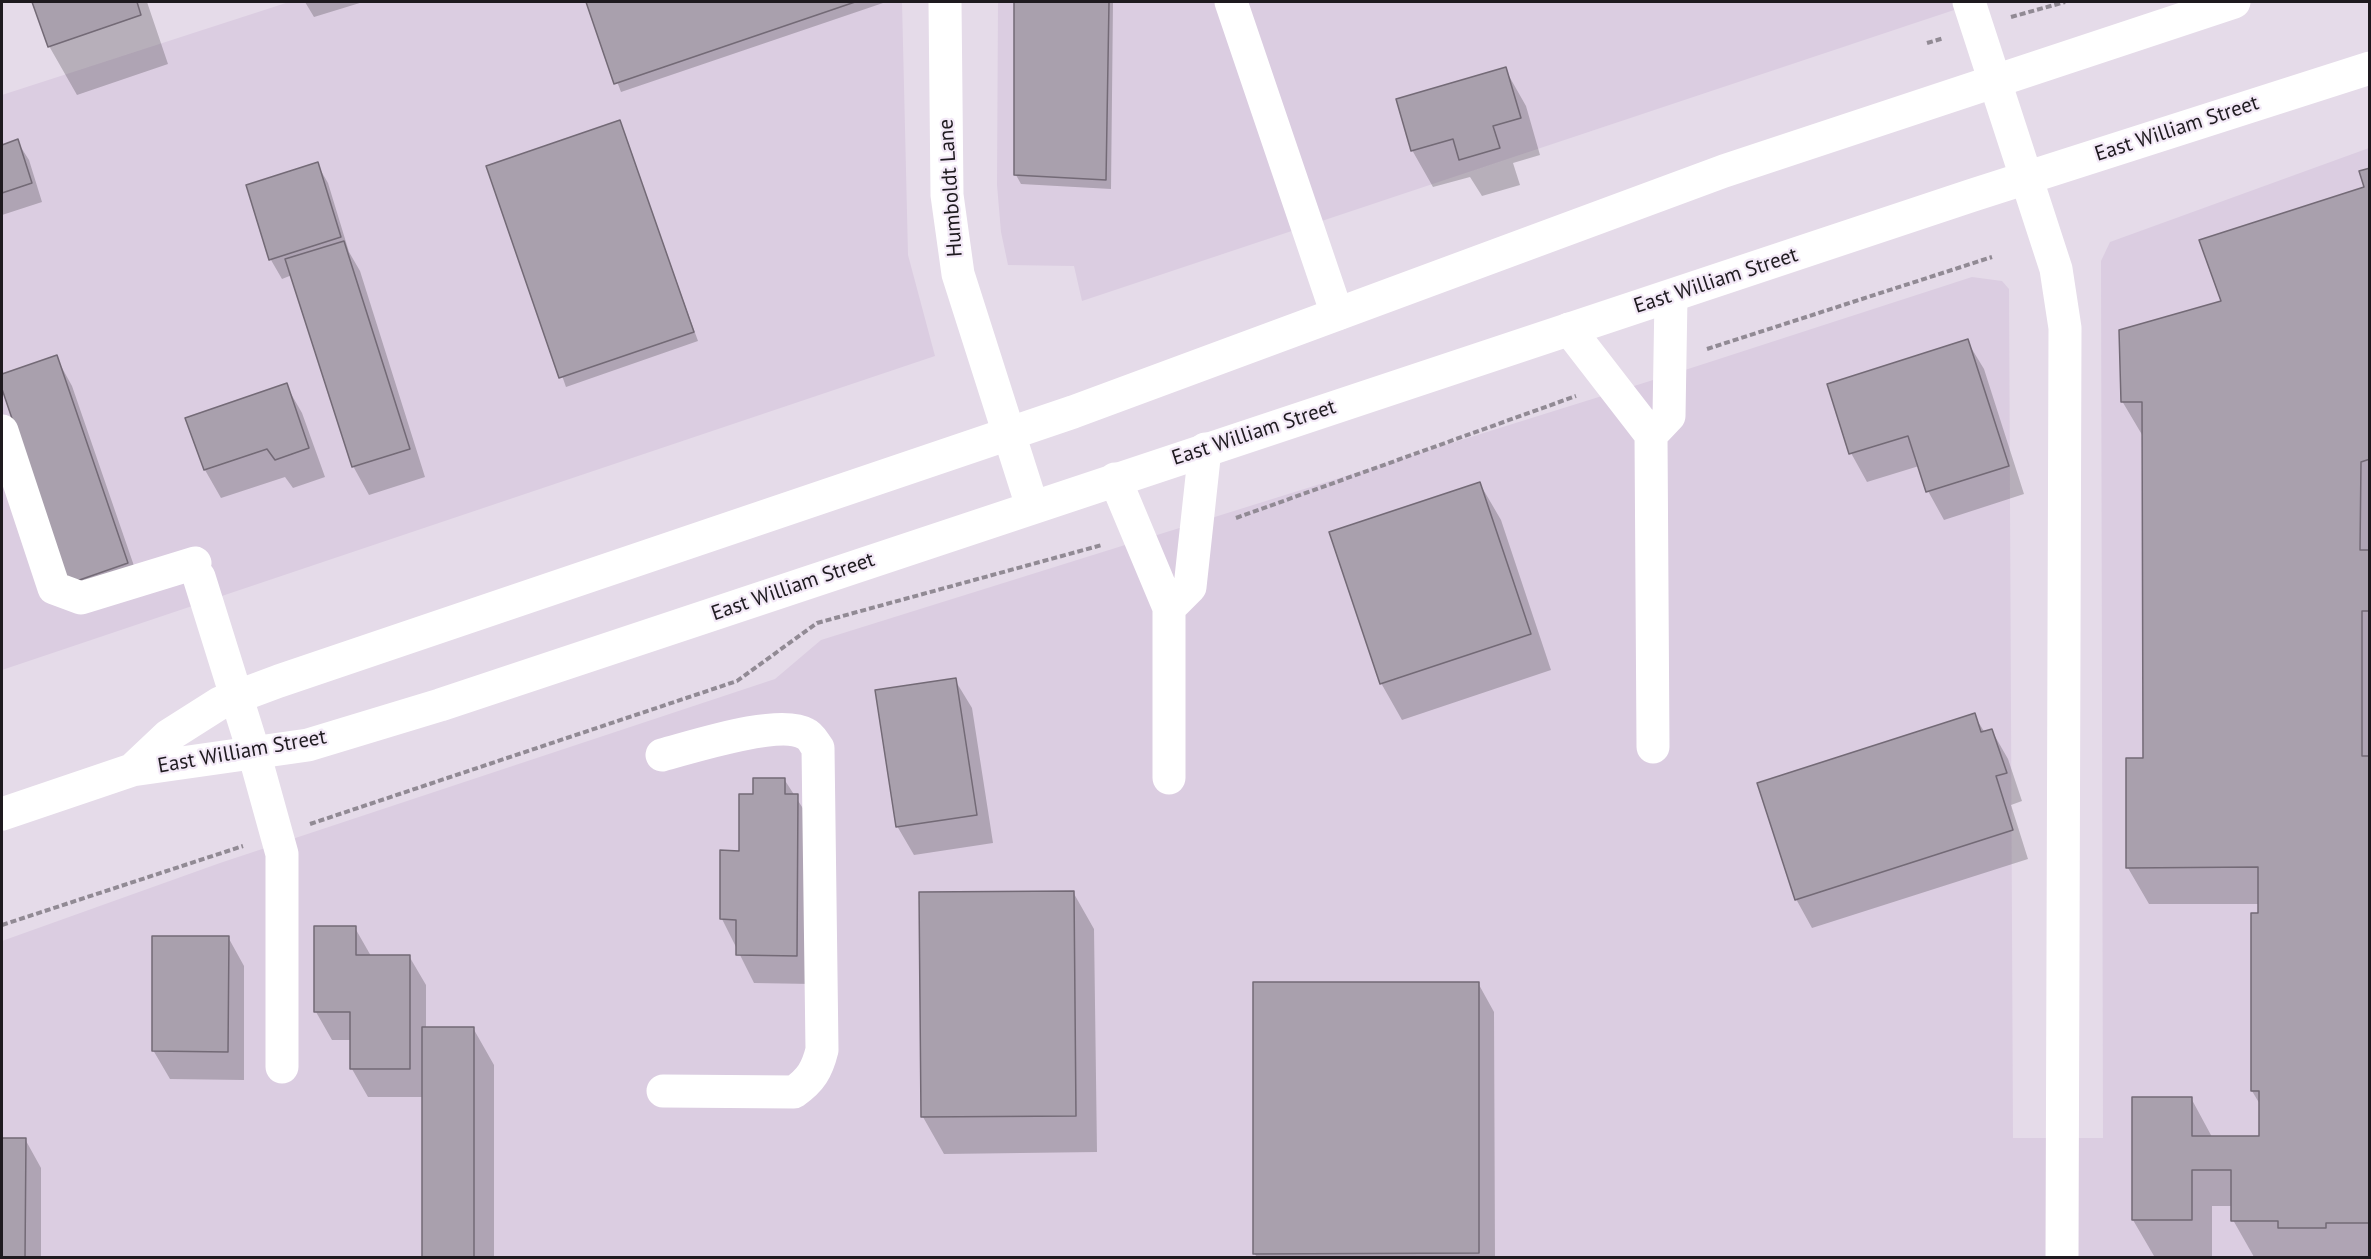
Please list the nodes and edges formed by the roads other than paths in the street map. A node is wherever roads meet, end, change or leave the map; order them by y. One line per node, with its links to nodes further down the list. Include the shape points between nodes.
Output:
1 (945, 2): 12 (main road, Humboldt Lane, via 947,195 958,274)
2 (1231, 2): 9 (main road)
3 (1969, 2): 6 (main road)
4 (2234, 2): 6 (main road, East William Street)
5 (2370, 68): 7 (main road, East William Street)
6 (1996, 81): 7 (main road); 9 (main road, East William Street, via 1724,171)
7 (2028, 177): 8 (main road, East William Street); 27 (main road, via 2056,269 2065,328)
8 (1671, 297): 10 (main road, East William Street); 13 (main road, via 1669,416)
9 (1337, 314): 12 (main road, East William Street)
10 (1569, 329): 13 (main road); 14 (main road, East William Street)
11 (2, 431): 18 (main road, via 54,588 81,598 197,570)
12 (1007, 434): 16 (main road, Humboldt Lane); 18 (main road, East William Street)
13 (1651, 435): 19 (main road)
14 (1206, 450): 15 (main road, East William Street); 17 (main road, via 1190,587)
15 (1114, 479): 16 (main road, East William Street); 17 (main road)
16 (1032, 506): 20 (main road, East William Street, via 440,705 308,745)
17 (1169, 608): 23 (main road)
18 (237, 698): 20 (main road); 22 (main road, East William Street, via 168,736)
19 (1653, 747)
20 (255, 753): 22 (main road, East William Street); 25 (main road, via 282,854)
21 (662, 755): 26 (main road, via 771,728 807,734 818,748 822,1050 809,1081 794,1092)
22 (132, 770): 24 (main road, East William Street)
23 (1169, 778)
24 (2, 814)
25 (282, 1066)
26 (663, 1091)
27 (2062, 1257)

